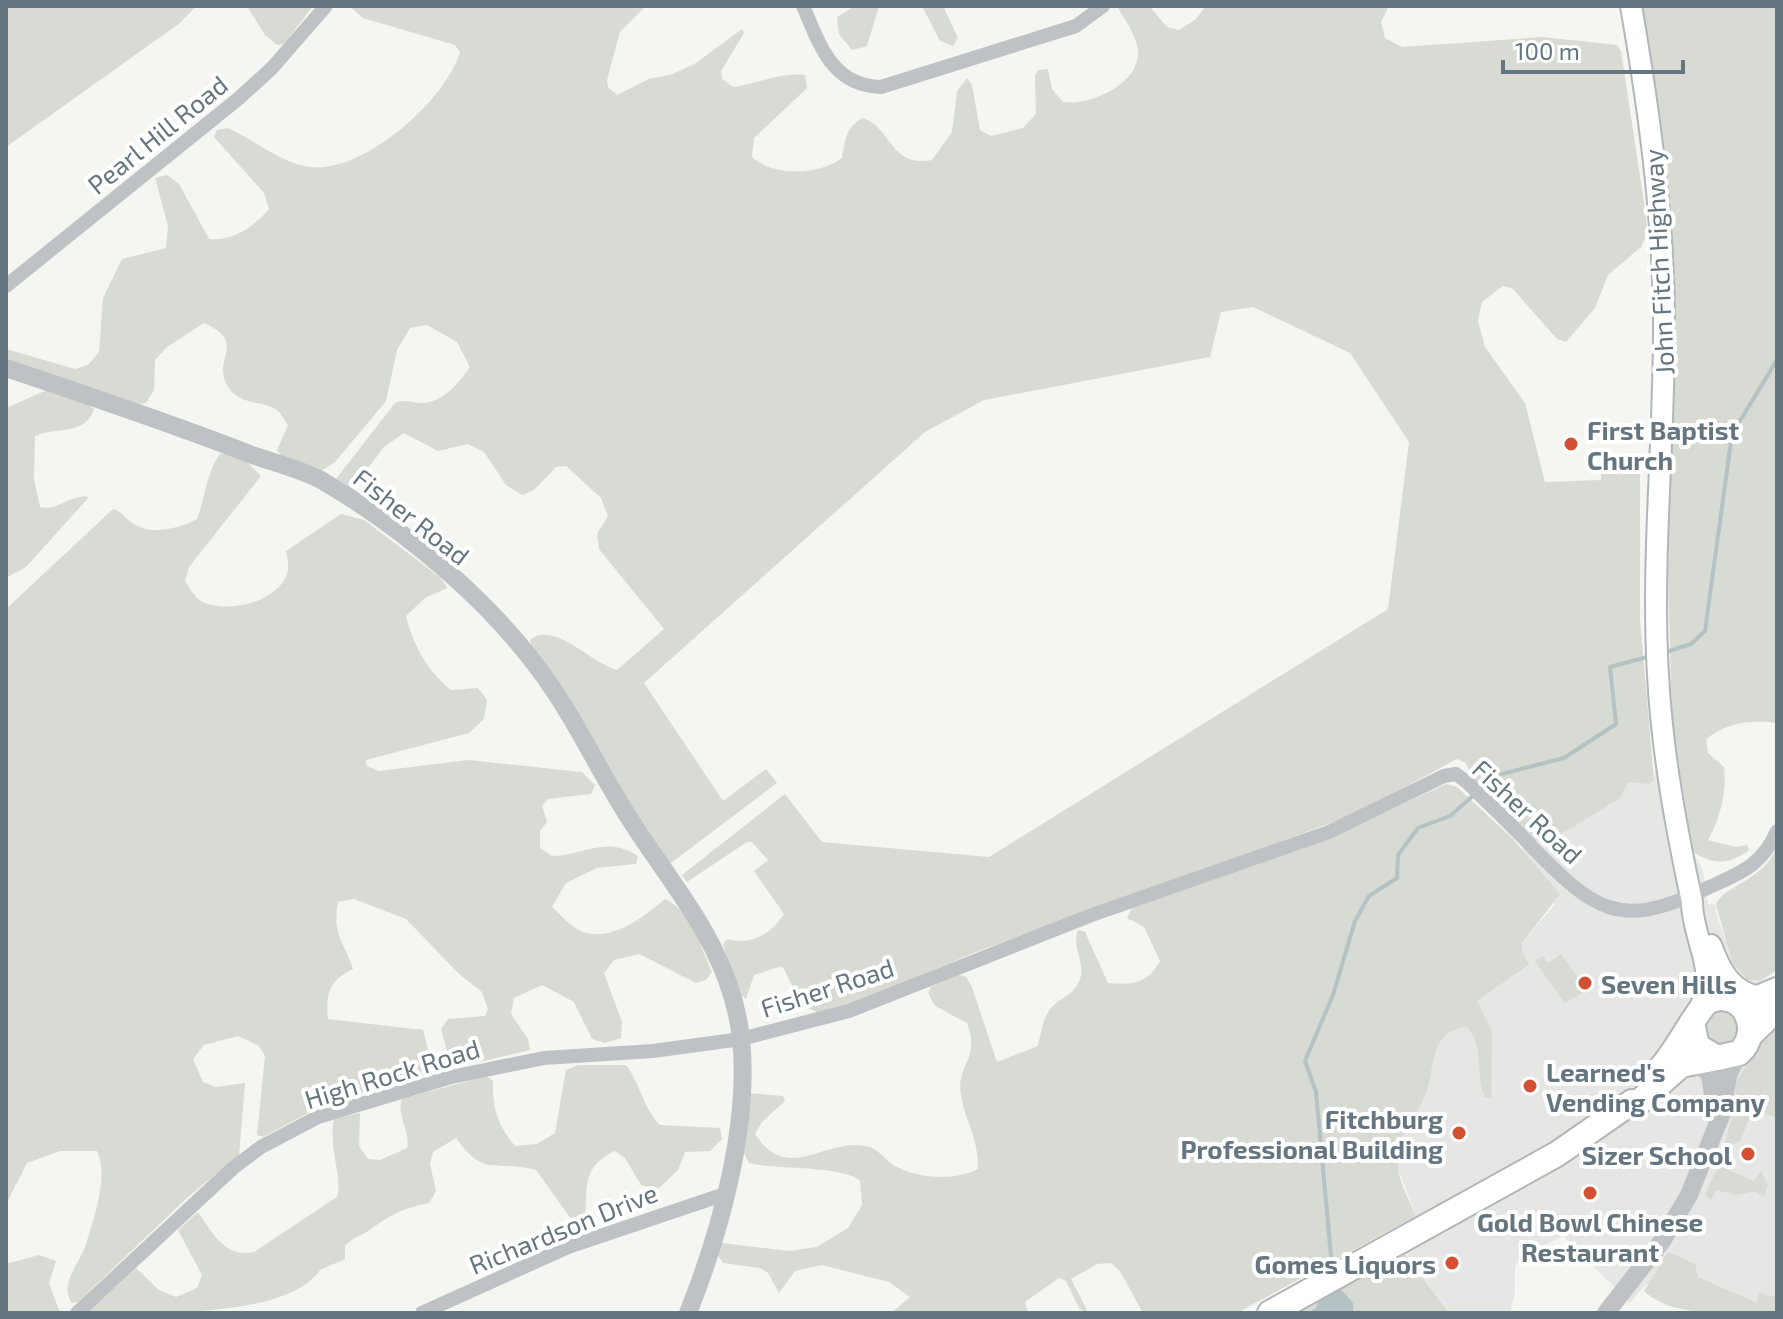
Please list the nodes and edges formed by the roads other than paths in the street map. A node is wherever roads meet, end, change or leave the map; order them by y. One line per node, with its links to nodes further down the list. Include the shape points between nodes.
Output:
1 (326, 6): 5 (street, Pearl Hill Road, via 238,99)
2 (803, 6): 3 (street, via 834,69 855,83 881,87 1076,26)
3 (1103, 6)
4 (1631, 6): 8 (main road, John Fitch Highway, via 1648,101 1664,315 1658,673 1665,754)
5 (6, 286)
6 (6, 368): 10 (street, Fisher Road, via 317,478 392,527 490,612 552,686 625,813 712,940 729,980)
7 (1777, 831): 8 (street, via 1753,867)
8 (1692, 899): 9 (main road, John Fitch Highway, via 1692,921); 9 (main road, John Fitch Highway, via 1722,972 1740,991); 10 (street, Fisher Road, via 1644,911 1603,906 1567,882 1456,774 1329,832 1089,916 849,1011)
9 (1728, 1031): 11 (main road, via 1639,1102); 11 (main road, via 1678,1048 1632,1094); 12 (street); 12 (street, via 1724,1105)
10 (741, 1039): 13 (street, via 742,1101); 14 (street, High Rock Road, via 534,1059 442,1079 318,1117 233,1168)
11 (1632, 1102): 17 (main road, via 1557,1154)
12 (1714, 1132): 18 (street, via 1668,1232)
13 (725, 1194): 15 (street, Richardson Drive, via 579,1242); 16 (street)
14 (77, 1313)
15 (422, 1313)
16 (688, 1313)
17 (1270, 1313)
18 (1606, 1313)

